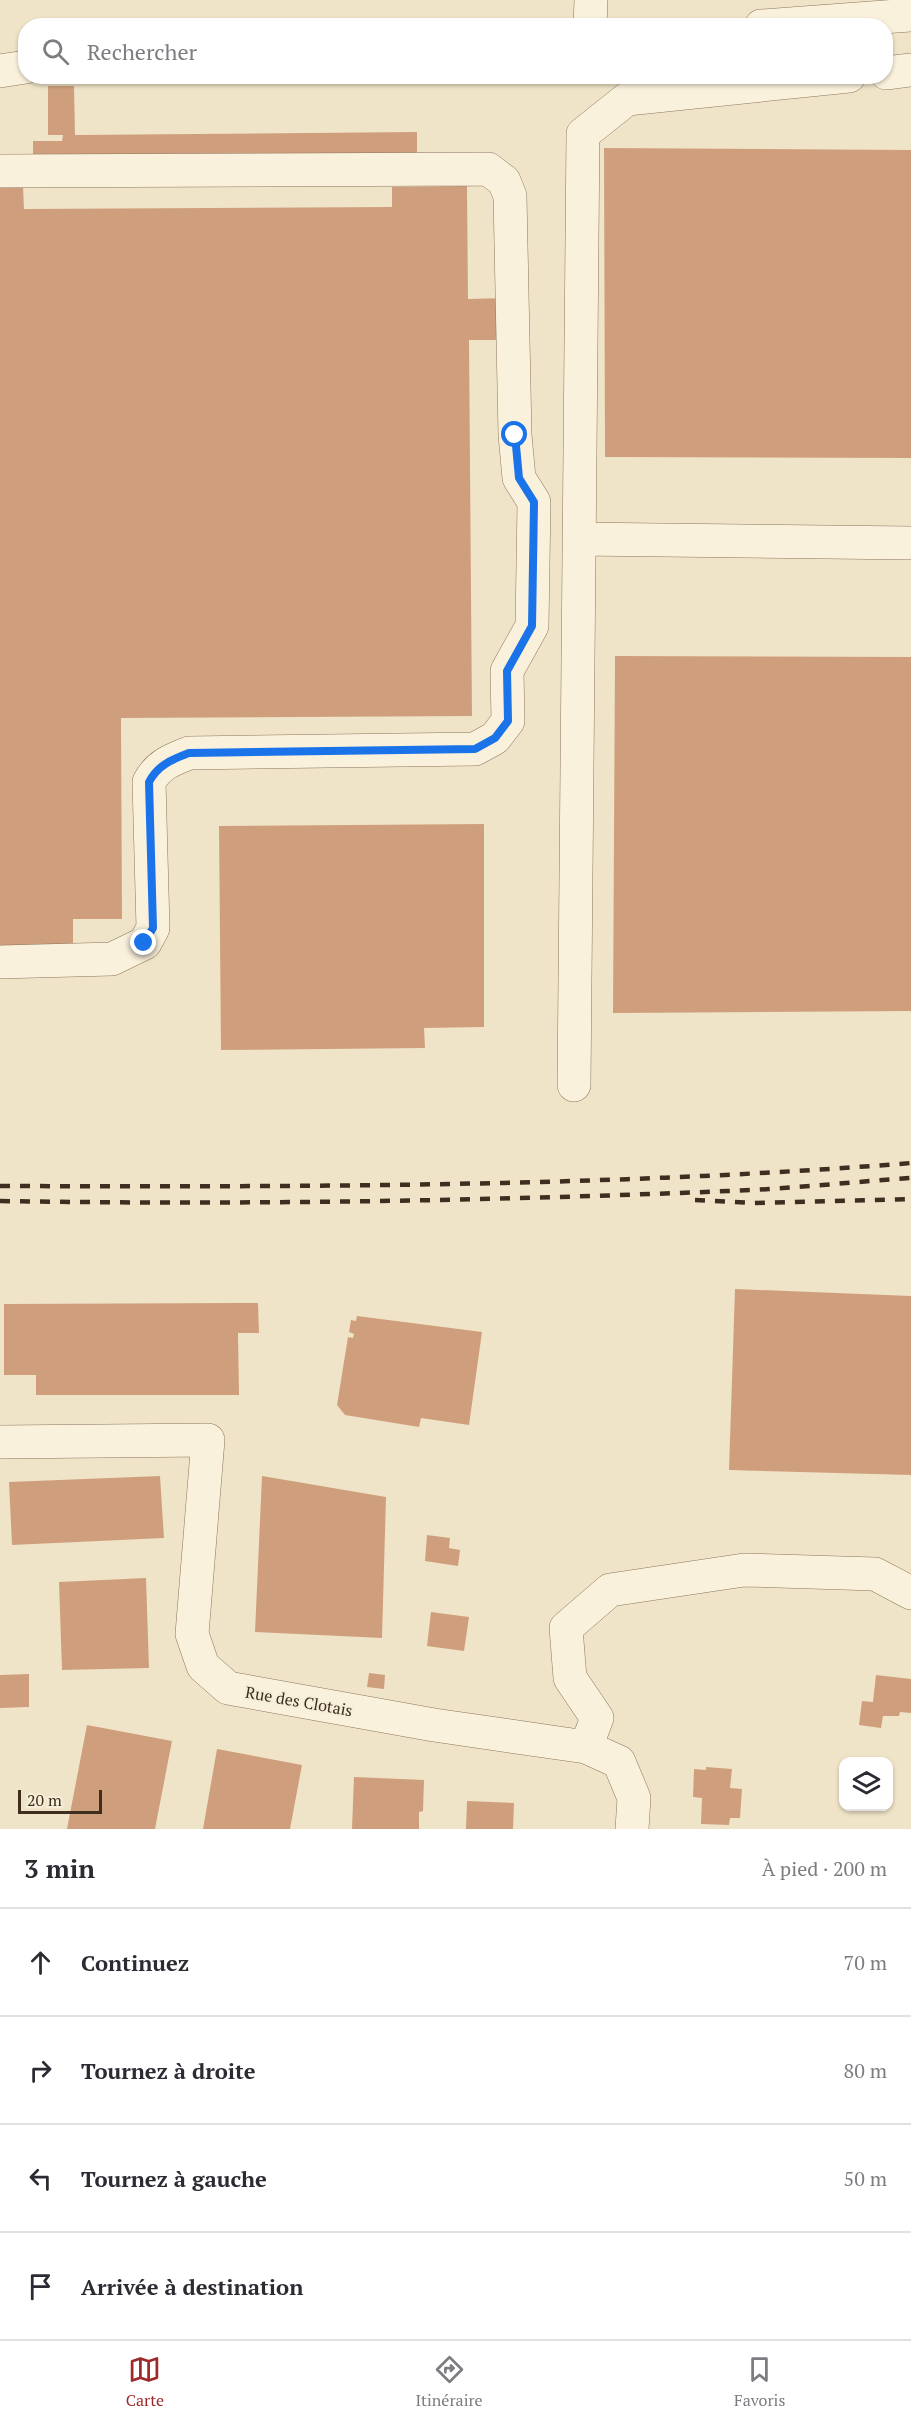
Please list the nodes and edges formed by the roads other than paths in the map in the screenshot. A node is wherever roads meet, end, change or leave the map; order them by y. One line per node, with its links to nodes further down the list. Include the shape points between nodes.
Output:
1 (591, 0): 3 (street)
2 (911, 15): 4 (street)
3 (590, 18)
4 (870, 18)
5 (18, 68): 7 (street)
6 (911, 70): 8 (street)
7 (0, 71)
8 (893, 72)
9 (772, 84): 11 (street, via 627,99 582,134)
10 (0, 171): 13 (street, via 488,169 504,181 510,196 515,435 519,478 534,502 532,626 507,671 508,721 495,738 475,749 189,753 169,761 156,770 149,782 153,928 144,943 112,959)
11 (579, 539): 12 (street); 14 (street)
12 (911, 543)
13 (0, 962)
14 (574, 1085)
15 (0, 1442): 17 (street, Rue des Clotais, via 208,1440 192,1634 203,1666 228,1688 434,1725)
16 (911, 1593): 17 (street, via 875,1574 744,1570 610,1590 566,1628 570,1678 597,1718)
17 (586, 1747): 18 (street, Rue des Clotais, via 619,1762 634,1798)
18 (632, 1829)

